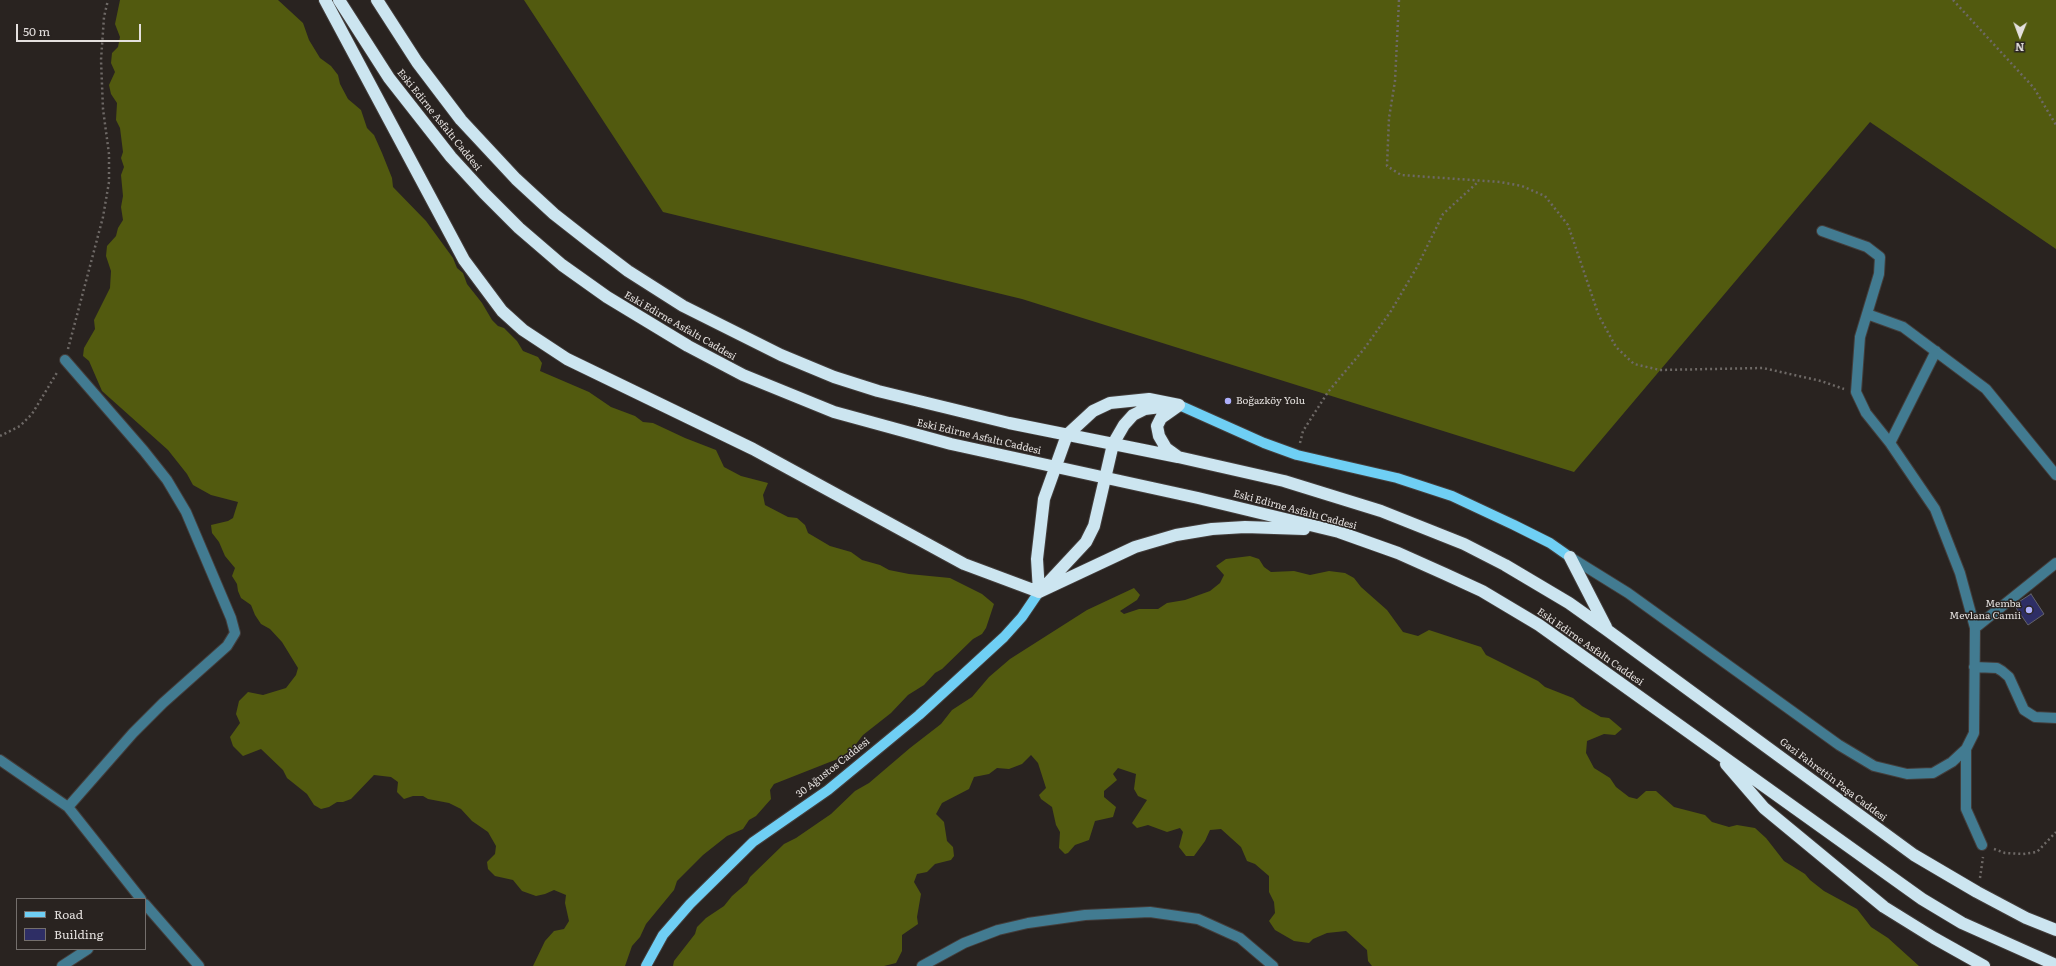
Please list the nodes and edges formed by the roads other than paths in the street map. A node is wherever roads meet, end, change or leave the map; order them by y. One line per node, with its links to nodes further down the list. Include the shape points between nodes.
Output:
1 (325, 0): 19 (highway, via 460,254 502,311 522,330 567,359 760,453 964,564)
2 (339, 0): 13 (highway, Eski Edirne Asfaltı Caddesi, via 388,78 451,157 484,193 562,265 648,324 742,375 805,401 888,428)
3 (377, 0): 9 (highway, Eski Edirne Asfaltı Caddesi, via 417,62 461,120 516,179 591,243 676,302 774,352 878,391)
4 (1822, 230): 5 (street, via 1867,246 1880,257 1879,274)
5 (1867, 314): 6 (street, via 1903,327); 10 (street, via 1860,337 1856,392 1866,413)
6 (1936, 351): 10 (street); 14 (street, via 1986,389)
7 (65, 360): 27 (street, via 167,480 186,512 235,633 227,646 133,733)
8 (1179, 405): 9 (highway, via 1149,399 1110,404 1093,412); 11 (highway, via 1145,408 1133,415); 12 (highway, via 1161,418 1158,426 1159,436 1166,448); 17 (main road, via 1297,455 1397,478 1452,496 1514,524)
9 (1067, 435): 11 (highway, Eski Edirne Asfaltı Caddesi); 13 (highway)
10 (1890, 443): 20 (street, via 1935,509 1960,573)
11 (1113, 444): 12 (highway, Eski Edirne Asfaltı Caddesi); 15 (highway)
12 (1178, 457): 21 (highway, Eski Edirne Asfaltı Caddesi, via 1327,494 1418,524 1505,565 1569,603)
13 (1055, 466): 15 (highway, Eski Edirne Asfaltı Caddesi); 19 (highway, via 1042,514 1037,559)
14 (2056, 475)
15 (1104, 477): 16 (highway, Eski Edirne Asfaltı Caddesi); 19 (highway, via 1094,526 1086,542)
16 (1339, 532): 19 (highway, via 1245,527 1176,535 1135,547); 24 (highway, Eski Edirne Asfaltı Caddesi, via 1398,553 1489,595 1539,625)
17 (1570, 556): 21 (highway); 25 (street, via 1628,593 1838,745 1874,766 1907,774 1933,773 1952,762)
18 (2056, 563): 20 (street)
19 (1039, 592): 35 (main road, 30 Ağustos Caddesi, via 1004,637 919,715 828,790 753,842 690,904 663,935)
20 (1975, 628): 22 (street)
21 (1607, 630): 31 (highway, Gazi Fahrettin Paşa Caddesi, via 1914,855 2026,918)
22 (1974, 667): 23 (street, via 1997,668 2002,671 2009,677 2024,710 2034,716); 25 (street, via 1974,733)
23 (2056, 718)
24 (1712, 748): 38 (highway, via 1764,808 1884,907); 39 (highway, via 1922,899 1962,923)
25 (1966, 749): 28 (street, via 1966,809)
26 (0, 760): 27 (street)
27 (68, 807): 29 (street)
28 (1982, 844)
29 (140, 898)
30 (146, 905): 34 (street)
31 (2056, 930)
32 (86, 950): 33 (street)
33 (62, 966)
34 (199, 966)
35 (646, 966)
36 (922, 966): 37 (street, via 964,943 998,930 1085,915 1150,912 1198,919 1240,938)
37 (1273, 966)
38 (1984, 966)
39 (2056, 966)

